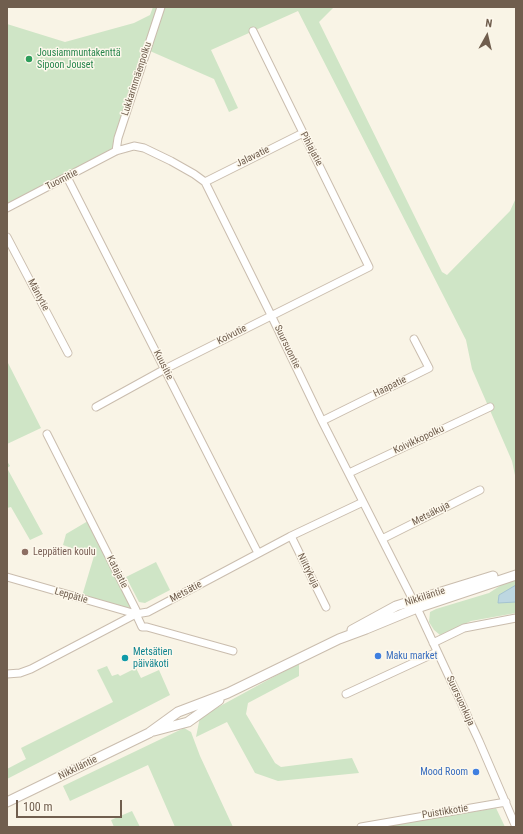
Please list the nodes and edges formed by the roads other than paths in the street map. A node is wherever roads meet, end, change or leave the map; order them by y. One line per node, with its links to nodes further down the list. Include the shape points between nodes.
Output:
1 (161, 7): 4 (street, Lukkarinmäenpolku)
2 (253, 31): 3 (street, Pihlajatie)
3 (303, 133): 6 (street, Jalavatie); 9 (street, Pihlajatie)
4 (116, 151): 5 (street, Tuomitie); 6 (street, via 134,146 143,147)
5 (67, 177): 7 (street, Tuomitie); 13 (street, Kuusitie)
6 (205, 182): 10 (street, Suursuontie)
7 (7, 208)
8 (7, 237): 12 (street, Mäntytie)
9 (369, 267): 10 (street, Koivutie)
10 (271, 315): 13 (street, Koivutie); 16 (street, Suursuontie)
11 (414, 339): 16 (street, Haapatie, via 429,368)
12 (68, 353)
13 (165, 369): 14 (street, Koivutie); 23 (street, Kuusitie)
14 (96, 407)
15 (490, 407): 18 (street, Koivikkopolku)
16 (322, 421): 18 (street, Suursuontie)
17 (47, 434): 29 (street, Katajatie)
18 (348, 473): 20 (street, Suursuontie)
19 (480, 490): 22 (street, Metsäkuja)
20 (362, 502): 21 (street, Metsätie); 22 (street, Suursuontie)
21 (291, 536): 23 (street, Metsätie); 28 (street, Niittykuja)
22 (382, 539): 27 (street, Suursuontie)
23 (258, 553): 29 (street, Metsätie, via 148,612)
24 (516, 569): 27 (street, Nikkiläntie)
25 (516, 575): 27 (street, Nikkiläntie)
26 (7, 577): 29 (street, Leppätie)
27 (415, 604): 31 (street, Suursuonkuja); 35 (street, Nikkiläntie)
28 (326, 607)
29 (136, 614): 32 (street, Katajatie, via 142,627); 34 (street, Metsätie, via 31,669 20,674)
30 (516, 618): 31 (street, via 464,628)
31 (433, 643): 33 (street, Suursuonkuja)
32 (233, 651)
33 (437, 652): 36 (street); 39 (street, Suursuonkuja)
34 (7, 674)
35 (228, 693): 37 (street, Nikkiläntie, via 178,712); 37 (street, Nikkiläntie, via 188,722)
36 (346, 694)
37 (148, 733): 38 (street, Nikkiläntie)
38 (7, 802)
39 (506, 802): 40 (street, Puistikkotie); 41 (street, Suursuonkuja)
40 (361, 827)
41 (516, 827)

